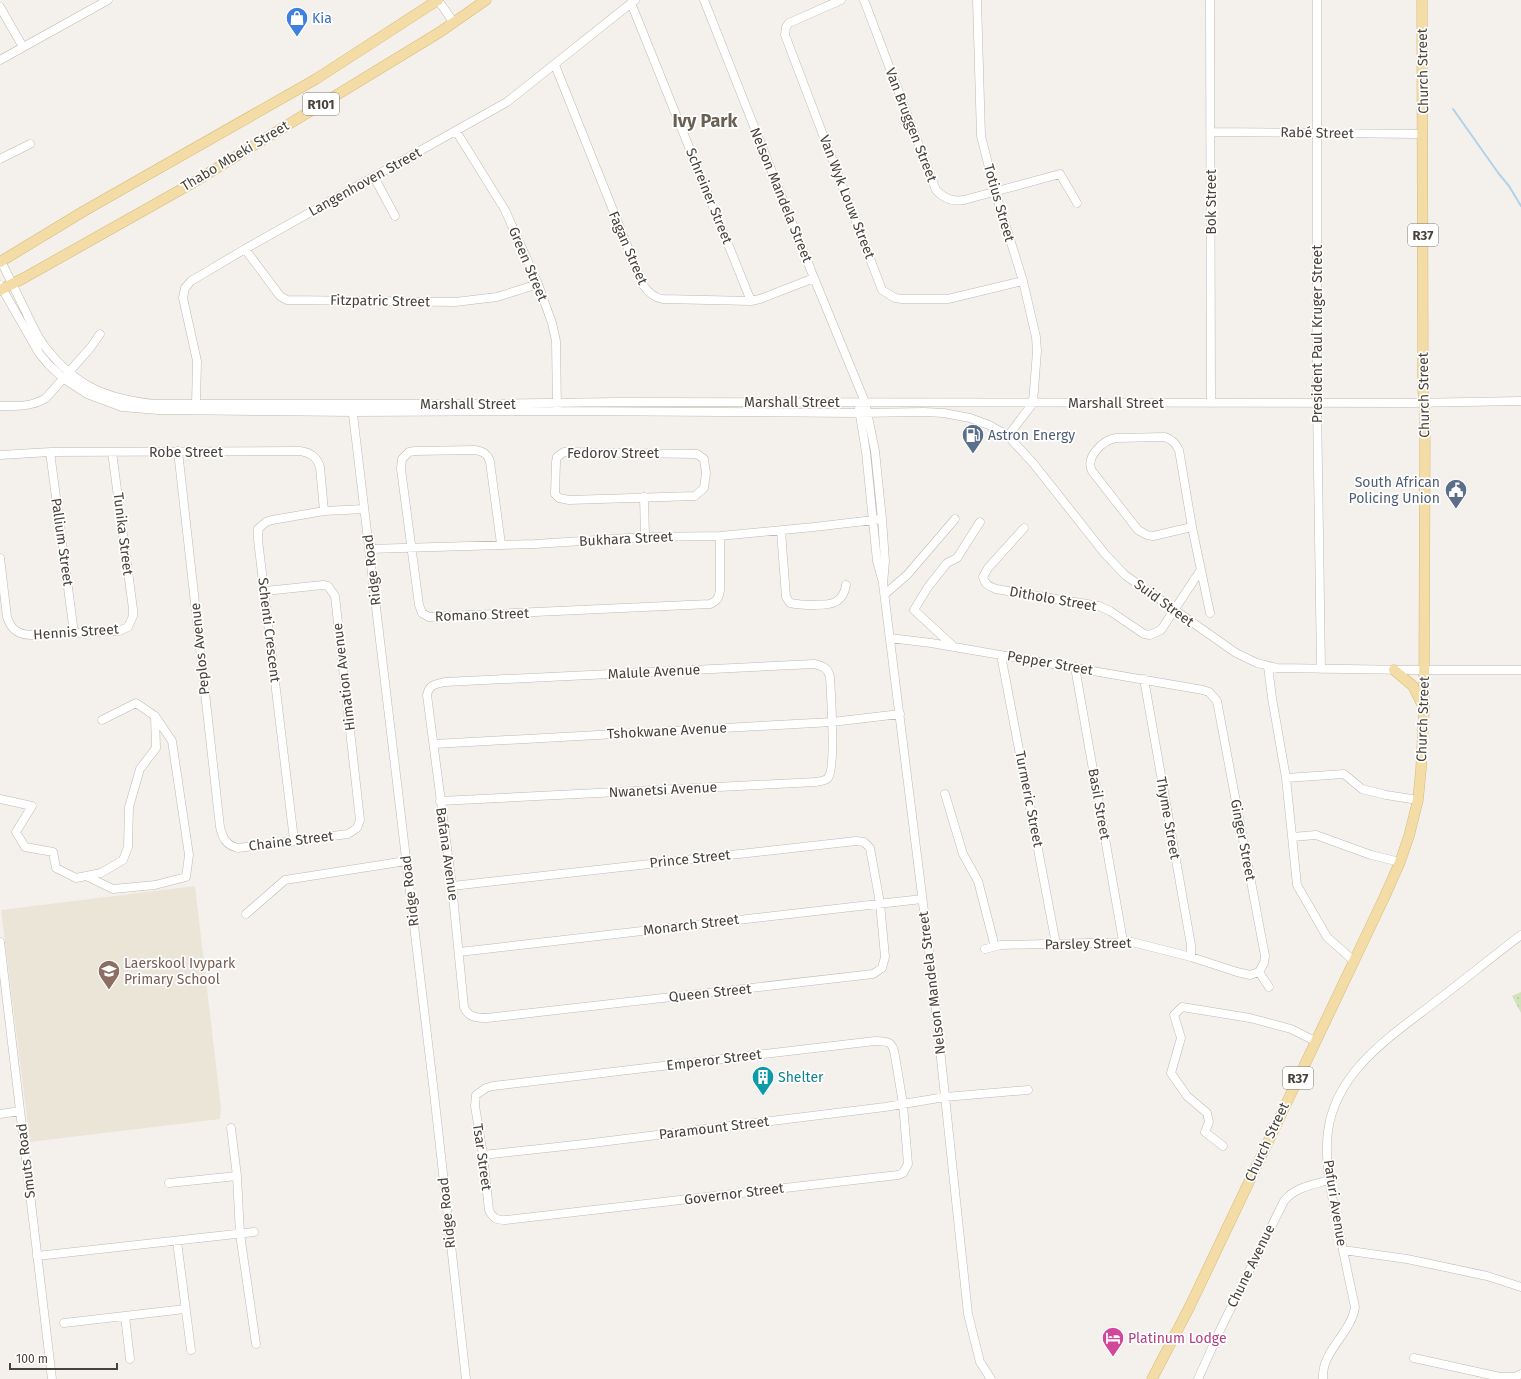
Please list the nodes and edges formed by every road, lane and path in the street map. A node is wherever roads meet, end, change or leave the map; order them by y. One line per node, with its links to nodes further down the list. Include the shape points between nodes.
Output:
1 (108, 0): 14 (street)
2 (438, 0): 13 (street); 28 (main road, Thabo Mbeki Street / R101, via 316,79)
3 (486, 0): 13 (main road, Thabo Mbeki Street / R101)
4 (704, 0): 29 (street, Nelson Mandela Street)
5 (841, 0): 30 (street, Van Wyk Louw Street, via 789,23 785,35 882,290 902,299 948,299)
6 (864, 0): 24 (street, Van Bruggen Street, via 936,190 946,198 959,201)
7 (977, 0): 24 (street, Totius Street, via 981,136)
8 (1210, 0): 18 (street, Bok Street)
9 (1317, 0): 19 (street, President Paul Kruger Street)
10 (1422, 0): 20 (main road, Church Street / R37)
11 (633, 1): 16 (street, Langenhoven Street); 34 (street, Schreiner Street)
12 (0, 7): 14 (street)
13 (454, 23): 31 (main road, Thabo Mbeki Street / R101, via 189,185)
14 (23, 47): 15 (street)
15 (0, 60)
16 (555, 65): 17 (street, Langenhoven Street, via 507,102); 34 (street, Fagan Street, via 648,292 663,299)
17 (456, 131): 23 (street, Langenhoven Street); 32 (street, Green Street, via 505,210)
18 (1211, 132): 19 (street, Rabé Street); 41 (street, Bok Street)
19 (1317, 133): 20 (street, Rabé Street); 39 (street, President Paul Kruger Street)
20 (1423, 134): 42 (main road, Church Street / R37)
21 (30, 144): 22 (street)
22 (0, 159)
23 (374, 177): 26 (street); 27 (street, Langenhoven Street)
24 (995, 191): 25 (street, Van Bruggen Street, via 1060,174); 30 (street, Totius Street)
25 (1077, 203)
26 (395, 216)
27 (245, 249): 32 (street, Fitzpatric Street, via 280,296 287,300 455,302 497,297); 43 (street, Langenhoven Street, via 191,281 185,288 183,298 197,361)
28 (1, 261): 31 (street, Marshall Street)
29 (814, 278): 34 (street, Fagan Street); 38 (street, Nelson Mandela Street)
30 (1023, 281): 40 (street, Totius Street, via 1036,344)
31 (13, 284): 33 (main road, Thabo Mbeki Street / R101); 36 (street, Marshall Street, via 46,348)
32 (538, 284): 45 (street, Green Street, via 556,340)
33 (1, 288): 36 (street, Marshall Street, via 39,353)
34 (751, 301)
35 (100, 334): 36 (street)
36 (67, 376): 43 (street, Marshall Street, via 111,396 135,402); 44 (street, via 46,398 37,403); 46 (street, Marshall Street, via 87,394 108,403 139,409)
37 (1521, 401): 42 (street, Marshall Street)
38 (862, 402): 40 (street, Marshall Street); 45 (street, Marshall Street, via 620,402); 47 (street, Nelson Mandela Street)
39 (1317, 402): 41 (street, Marshall Street); 42 (street, Marshall Street); 85 (street, President Paul Kruger Street)
40 (1033, 403): 41 (street, Marshall Street); 48 (street)
41 (1211, 403)
42 (1424, 403): 87 (main road, Church Street / R37)
43 (196, 404): 46 (street, Marshall Street)
44 (0, 406)
45 (557, 407): 46 (street, Marshall Street); 47 (street, Marshall Street)
46 (352, 408): 56 (street, Ridge Road)
47 (863, 413): 48 (street, Suid Street, via 944,413 970,418); 53 (street, Nelson Mandela Street, via 875,451); 54 (street, Nelson Mandela Street)
48 (1008, 436): 76 (street, Suid Street, via 1125,575)
49 (178, 451): 51 (street, Robe Street); 57 (street, Robe Street, via 309,453 315,457 320,467); 106 (street, Peplos Avenue, via 220,827 222,837)
50 (50, 452): 51 (street, Robe Street); 52 (street, Robe Street); 79 (street, Pallium Street)
51 (112, 452): 78 (street, Tunika Street)
52 (0, 455)
53 (877, 477): 54 (street); 58 (street, Nelson Mandela Street)
54 (868, 479): 60 (street, Nelson Mandela Street)
55 (644, 497): 55 (street, Fedorov Street, via 563,499 555,494 557,457 564,452 571,452 697,454 704,459 705,484 695,496); 66 (street)
56 (364, 509): 57 (street, Schenti Crescent); 69 (street, Ridge Road)
57 (324, 511): 74 (street, Schenti Crescent, via 266,522 258,529)
58 (882, 519): 60 (street, Bukhara Street); 72 (street, Nelson Mandela Street)
59 (955, 519): 75 (street, via 907,575)
60 (872, 520): 64 (street, Bukhara Street); 72 (street, Nelson Mandela Street, via 877,561)
61 (980, 522): 81 (street, via 957,558 942,569 914,610)
62 (1192, 527): 62 (street, via 1178,450 1170,439 1113,439 1092,456 1092,471 1143,534 1152,536); 71 (street)
63 (1024, 528): 76 (street, Ditholo Street, via 985,572 983,578 989,586 1099,606 1144,634 1150,635 1161,630)
64 (781, 531): 65 (street, Bukhara Street); 73 (street, via 786,597 790,603 825,605 836,602 844,593)
65 (720, 536): 66 (street, Bukhara Street); 68 (street, Romano Street, via 720,590 718,599 710,604 446,617 429,617 420,610)
66 (645, 537): 67 (street, Bukhara Street)
67 (501, 544): 68 (street, Bukhara Street); 68 (street, Romano Street, via 488,457 480,450 415,451 406,455 401,463)
68 (411, 548): 69 (street, Bukhara Street)
69 (369, 549): 107 (street, Ridge Road)
70 (0, 558): 79 (street, Hennis Street, via 7,617 14,630 24,635)
71 (1200, 570): 76 (street); 77 (street)
72 (884, 584): 75 (street, Nelson Mandela Street)
73 (846, 585)
74 (265, 591): 103 (street, Himation Avenue, via 323,585 328,586 335,596 360,811 359,825); 105 (street, Schenti Crescent)
75 (885, 594): 80 (street, Nelson Mandela Street)
76 (1174, 610): 83 (street, Suid Street, via 1236,653)
77 (1210, 613)
78 (133, 616): 79 (street, Hennis Street, via 128,627 119,631)
79 (74, 633)
80 (890, 638): 81 (street, Pepper Street); 93 (street, Nelson Mandela Street)
81 (953, 647): 82 (street, Pepper Street)
82 (1001, 655): 84 (street, Pepper Street); 117 (street, Turmeric Street)
83 (1268, 666): 85 (street, Suid Street); 98 (street)
84 (1075, 667): 89 (street, Pepper Street); 115 (street, Basil Street)
85 (1321, 669): 86 (street, Suid Street)
86 (1394, 670): 87 (street, Suid Street); 92 (main road, via 1413,686)
87 (1424, 670): 88 (street, Suid Street); 92 (main road, Church Street / R37)
88 (1521, 670)
89 (1144, 679): 91 (street, Pepper Street); 119 (street, Thyme Street, via 1191,945)
90 (428, 690): 96 (street, Malule Avenue, via 432,685 445,682 814,664 828,670); 97 (street, Bafana Avenue, via 426,695)
91 (1209, 692): 121 (street, Ginger Street, via 1217,701 1264,956)
92 (1424, 710): 101 (main road, Church Street / R37)
93 (900, 714): 96 (street, Tshokwane Avenue); 111 (street, Nelson Mandela Street)
94 (155, 716): 95 (street, via 136,703); 109 (street, via 156,748 140,769 130,807 128,847 123,860 101,873); 109 (street, via 172,741 189,856 186,877 155,885 113,889)
95 (102, 720)
96 (832, 722): 97 (street, Tshokwane Avenue); 102 (street, Nwanetsi Avenue, via 832,765 829,777 816,782)
97 (434, 744): 102 (street, Bafana Avenue)
98 (1286, 778): 101 (street, via 1344,774 1362,789); 104 (street)
99 (945, 794): 117 (street, Parsley Street, via 963,854 978,881 993,939 990,948)
100 (0, 799): 109 (street, via 32,806 16,832 25,847 52,852 56,868 76,878)
101 (1418, 800): 108 (main road, Church Street / R37)
102 (440, 801): 110 (street, Bafana Avenue)
103 (354, 831): 105 (street, Chaine Street, via 348,834)
104 (1292, 837): 108 (street, via 1316,835 1371,855); 120 (street, via 1297,885 1327,937)
105 (294, 840): 106 (street, Chaine Street, via 238,848)
106 (228, 844)
107 (406, 861): 113 (street, via 285,880); 153 (street, Ridge Road)
108 (1400, 862): 120 (main road, Church Street / R37)
109 (86, 876)
110 (452, 886): 112 (street, Prince Street, via 856,841 864,842 870,848); 118 (street, Bafana Avenue)
111 (922, 898): 112 (street, Monarch Street); 127 (street, Nelson Mandela Street)
112 (880, 903): 118 (street, Monarch Street); 123 (street, Queen Street, via 885,957 882,968 873,974 487,1018)
113 (246, 914)
114 (1521, 935): 135 (street, Pafuri Avenue, via 1390,1037 1369,1055 1350,1078 1338,1097 1328,1131)
115 (1123, 941): 117 (street, Parsley Street); 119 (street, Parsley Street)
116 (0, 942): 129 (street, Smuts Road)
117 (1056, 944)
118 (459, 952): 123 (street, Bafana Avenue, via 464,1006)
119 (1191, 957): 121 (street, Parsley Street, via 1237,972)
120 (1354, 961): 124 (main road, Church Street / R37)
121 (1259, 972): 122 (street)
122 (1269, 987)
123 (471, 1016)
124 (1315, 1041): 132 (street, via 1291,1029 1250,1018 1182,1007 1174,1015 1181,1038 1171,1073 1187,1096 1207,1113 1209,1122 1205,1132); 155 (main road, Church Street / R37, via 1203,1279)
125 (1028, 1090): 127 (street, Paramount Street)
126 (476, 1095): 128 (street, Emperor Street, via 493,1086 884,1041 890,1043 894,1049); 133 (street, Tsar Street, via 474,1106)
127 (945, 1097): 128 (street, Paramount Street); 154 (street, Nelson Mandela Street, via 968,1314 980,1362)
128 (903, 1104): 133 (street, Paramount Street, via 592,1143); 137 (street, Governor Street, via 908,1164 898,1175 506,1220)
129 (20, 1111): 130 (street); 142 (street, Smuts Road)
130 (0, 1114)
131 (231, 1128): 134 (street)
132 (1223, 1146)
133 (482, 1154): 137 (street, Tsar Street, via 489,1210)
134 (237, 1176): 136 (street); 139 (street)
135 (1328, 1180): 141 (street, Pafuri Avenue); 156 (street, Chune Avenue, via 1296,1189 1284,1201)
136 (169, 1183)
137 (494, 1218)
138 (254, 1232): 139 (street)
139 (240, 1234): 140 (street); 147 (street)
140 (177, 1240): 142 (street); 144 (street)
141 (1343, 1250): 143 (street, via 1407,1259 1487,1276); 157 (street, Pafuri Avenue, via 1355,1307 1349,1324 1326,1360)
142 (37, 1256): 152 (street, Smuts Road)
143 (1521, 1287)
144 (186, 1309): 145 (street); 148 (street)
145 (125, 1316): 146 (street); 150 (street)
146 (64, 1323)
147 (256, 1344)
148 (191, 1350)
149 (1414, 1358): 151 (street, via 1500,1377 1515,1377)
150 (130, 1359)
151 (1521, 1374)
152 (52, 1379)
153 (466, 1379)
154 (991, 1379)
155 (1152, 1379)
156 (1198, 1379)
157 (1323, 1379)

